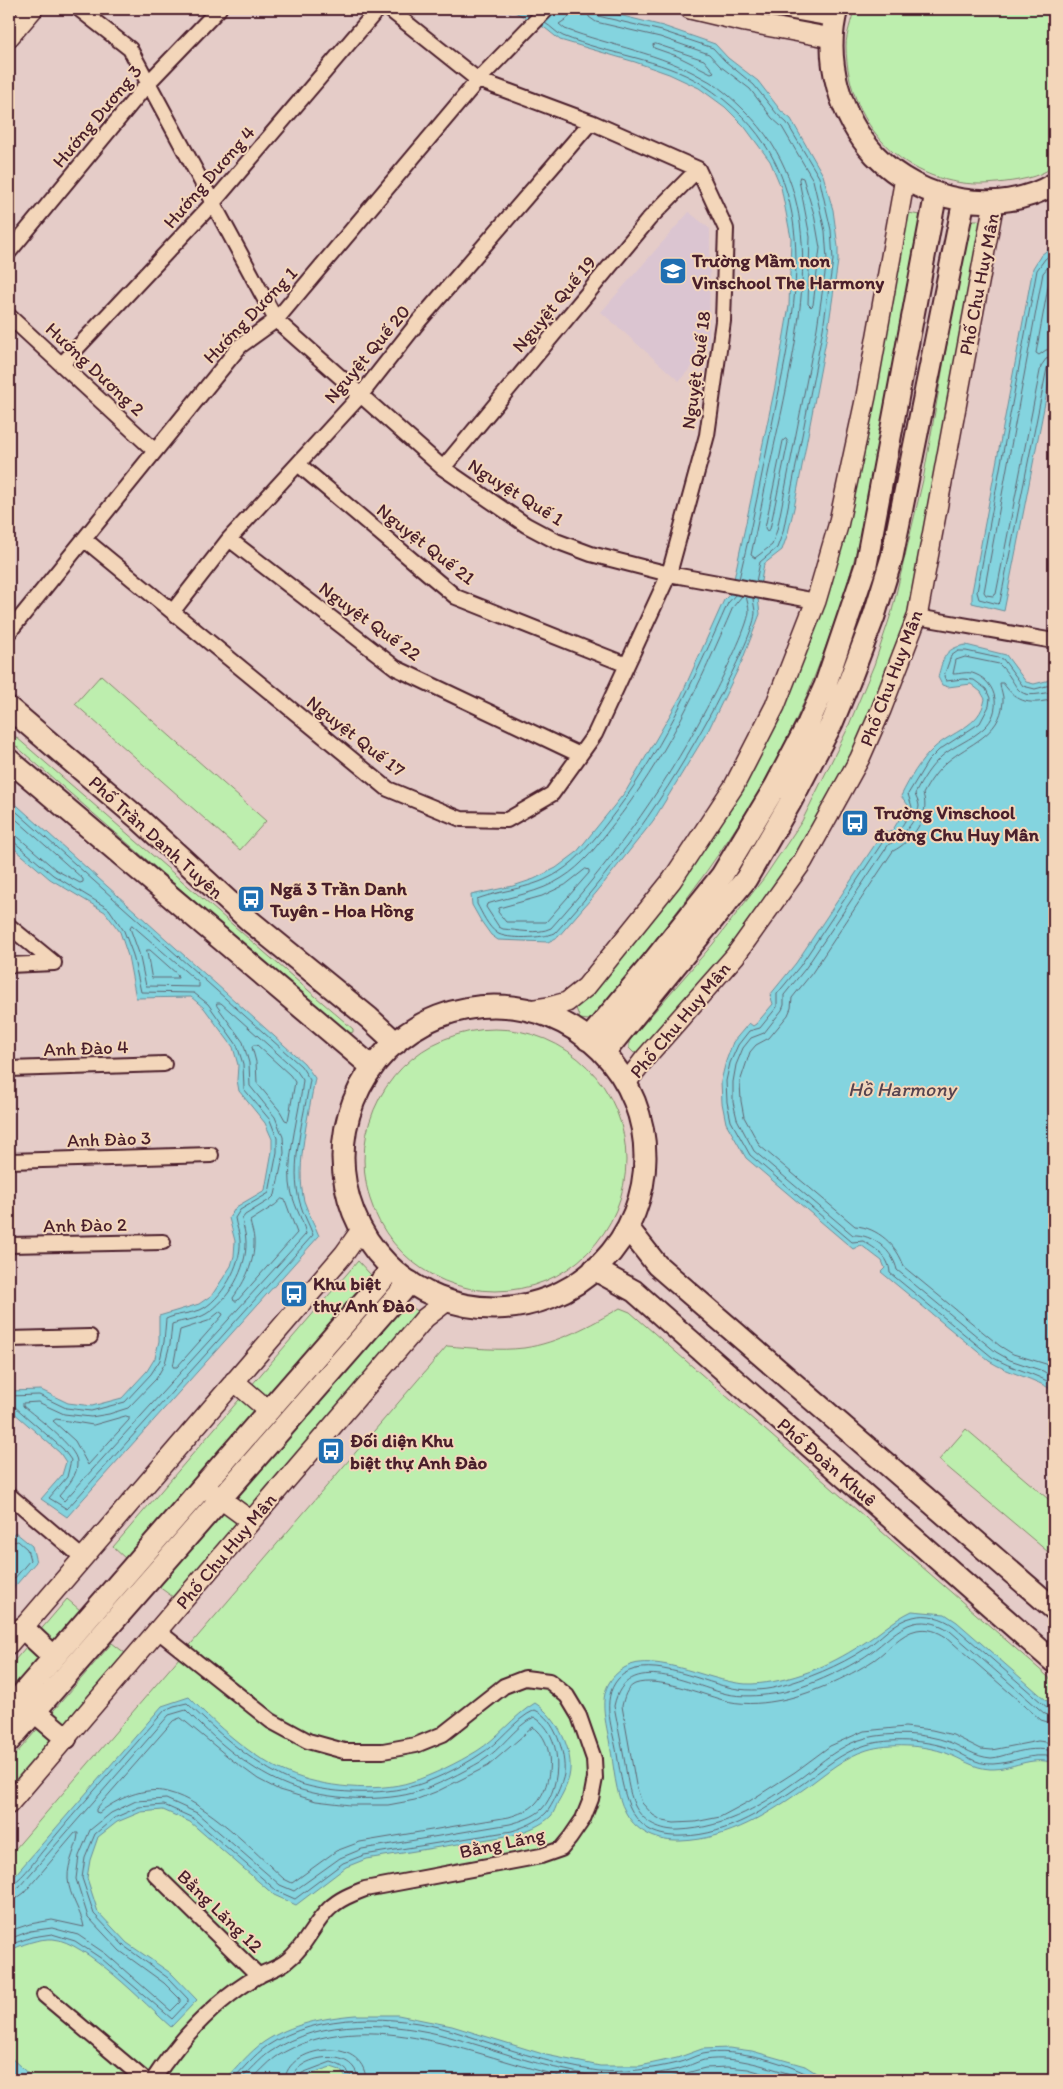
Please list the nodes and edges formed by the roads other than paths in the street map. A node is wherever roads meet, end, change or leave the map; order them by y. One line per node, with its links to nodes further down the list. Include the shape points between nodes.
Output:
1 (33, 9): 10 (main road)
2 (79, 9): 13 (street, Nguyệt Quế 1, via 130,49)
3 (219, 9): 13 (street, Hướng Dương 3)
4 (378, 9): 21 (street, Hướng Dương 4)
5 (389, 9): 12 (street)
6 (547, 9): 12 (street, Hướng Dương 1)
7 (690, 9): 11 (main road)
8 (790, 9): 9 (main road)
9 (836, 13): 11 (main road)
10 (9, 37)
11 (832, 38): 16 (main road, via 834,71 848,114 875,155)
12 (478, 80): 14 (street); 24 (street, Hướng Dương 1)
13 (149, 82): 21 (street, Nguyệt Quế 1); 22 (street, Hướng Dương 3)
14 (591, 122): 15 (street); 26 (street, Nguyệt Quế 20, via 419,321)
15 (698, 169): 29 (street, Nguyệt Quế 19, via 649,219); 32 (street, Nguyệt Quế 18, via 726,229 723,321 708,435)
16 (905, 178): 18 (main road); 33 (main road, via 866,396 838,526)
17 (1054, 184): 20 (main road, via 1015,199)
18 (936, 193): 19 (main road); 46 (main road, via 866,565 825,686 775,787 722,875 652,963)
19 (964, 200): 20 (main road); 46 (main road, Phố Chu Huy Mân, via 892,557 850,682 790,803 746,879)
20 (994, 202): 35 (main road, Phố Chu Huy Mân)
21 (212, 204): 24 (street, Nguyệt Quế 1); 25 (street, Hướng Dương 4)
22 (9, 252)
23 (9, 316): 25 (street, Hướng Dương 2)
24 (276, 320): 26 (street, Nguyệt Quế 1); 27 (street, Hướng Dương 1, via 240,346)
25 (62, 364): 27 (street, Hướng Dương 2)
26 (360, 396): 28 (street, Nguyệt Quế 20); 29 (street, Nguyệt Quế 1)
27 (155, 451): 30 (street, Hướng Dương 1)
28 (298, 464): 31 (street, Nguyệt Quế 20); 38 (street, Nguyệt Quế 21, via 456,597)
29 (443, 468): 32 (street, Nguyệt Quế 1, via 526,525 556,541 591,554)
30 (84, 539): 34 (street, Nguyệt Quế 17); 36 (street, Hướng Dương 1)
31 (229, 539): 34 (street, Nguyệt Quế 20); 40 (street, Nguyệt Quế 22, via 396,668)
32 (669, 574): 33 (street, Nguyệt Quế 1); 38 (street, Nguyệt Quế 17)
33 (816, 601): 44 (main road, via 775,706 739,777 672,880 586,987 568,1002)
34 (173, 611): 40 (street, Nguyệt Quế 17, via 388,789 461,820 507,820 552,794)
35 (917, 617): 37 (street); 50 (main road, Phố Chu Huy Mân, via 860,758 803,861 735,956)
36 (9, 632)
37 (1054, 641)
38 (627, 665): 40 (street, Nguyệt Quế 17, via 595,734)
39 (9, 708): 45 (main road, Phố Trần Danh Tuyên, via 250,921)
40 (580, 755)
41 (9, 760): 48 (main road, Phố Trần Danh Tuyên)
42 (9, 926): 43 (street, via 54,963)
43 (9, 966)
44 (529, 1010): 45 (main road, via 504,1006 454,1011 430,1020); 46 (main road, via 576,1029)
45 (396, 1043): 48 (main road)
46 (596, 1046): 50 (main road)
47 (164, 1064): 49 (street, Anh Đào 4)
48 (372, 1067): 54 (main road, via 349,1111 343,1143 344,1184 350,1208)
49 (9, 1069)
50 (626, 1083): 53 (main road, via 637,1106 645,1155 644,1180)
51 (211, 1155): 52 (street, Anh Đào 3)
52 (9, 1161)
53 (628, 1228): 58 (main road); 69 (main road, Phố Đoàn Khuê, via 657,1265)
54 (361, 1230): 57 (main road); 63 (main road)
55 (163, 1242): 56 (street, Anh Đào 2)
56 (9, 1245)
57 (392, 1268): 59 (main road); 64 (main road, Phố Chu Huy Mân)
58 (594, 1270): 60 (main road, via 550,1297 525,1305 473,1307); 74 (main road, Phố Đoàn Khuê, via 634,1291)
59 (410, 1282): 60 (main road); 65 (main road, Phố Chu Huy Mân)
60 (447, 1301): 67 (main road, Phố Chu Huy Mân, via 425,1318)
61 (90, 1336): 62 (street)
62 (9, 1339)
63 (234, 1381): 64 (main road); 68 (main road)
64 (269, 1411): 65 (main road, Phố Chu Huy Mân)
65 (212, 1493): 67 (main road); 73 (main road, Phố Chu Huy Mân); 76 (main road, Phố Chu Huy Mân)
66 (9, 1494): 68 (street)
67 (251, 1521): 71 (main road, Phố Chu Huy Mân)
68 (84, 1559): 70 (main road)
69 (1054, 1609)
70 (23, 1628): 72 (main road); 73 (main road)
71 (158, 1631): 77 (main road, Phố Chu Huy Mân); 81 (street, Bằng Lăng, via 271,1721 308,1741 344,1751 383,1751 416,1745 443,1734 504,1686 525,1678 549,1681 567,1696 579,1716 594,1759 591,1799 583,1819 561,1849 541,1856 365,1889 343,1898 328,1910 290,1959)
72 (9, 1644)
73 (54, 1657): 75 (main road, Phố Chu Huy Mân)
74 (1054, 1662)
75 (9, 1709)
76 (34, 1711): 77 (main road); 78 (main road, Phố Chu Huy Mân)
77 (66, 1738): 79 (main road, Phố Chu Huy Mân)
78 (9, 1741)
79 (9, 1804)
80 (155, 1874): 81 (street, Bằng Lăng 12)
81 (259, 1976): 84 (street, Bằng Lăng, via 207,2016 186,2037)
82 (44, 1995): 83 (street)
83 (145, 2080)
84 (153, 2080)

